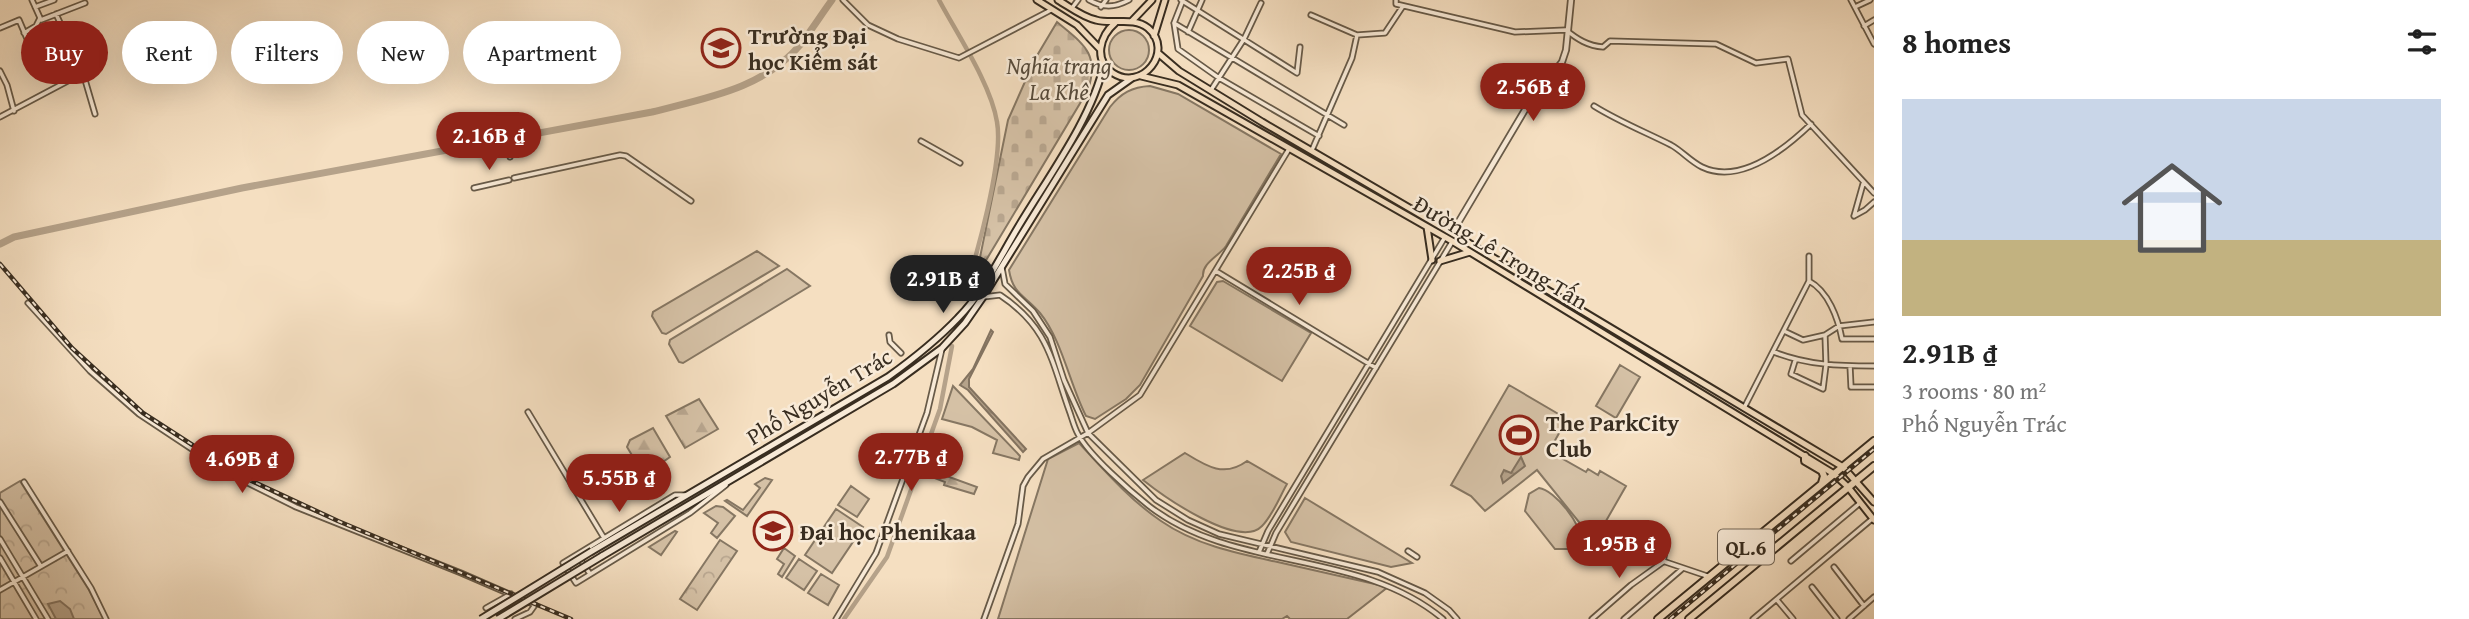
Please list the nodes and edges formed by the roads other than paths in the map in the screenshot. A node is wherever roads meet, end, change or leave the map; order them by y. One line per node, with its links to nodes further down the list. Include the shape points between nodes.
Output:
1 (32, 0): 21 (street)
2 (54, 0): 21 (street)
3 (842, 0): 25 (street, via 868,25 962,58)
4 (1037, 0): 25 (main road)
5 (1058, 0): 23 (main road)
6 (1077, 0): 23 (street)
7 (1089, 0): 22 (street)
8 (1105, 0): 22 (street)
9 (1129, 0): 22 (street)
10 (1152, 0): 32 (main road)
11 (1165, 0): 41 (main road)
12 (1182, 0): 26 (street); 34 (street)
13 (1202, 0): 26 (street)
14 (1396, 0): 20 (street)
15 (1571, 0): 38 (street)
16 (1851, 0): 24 (street)
17 (1870, 0): 24 (street)
18 (85, 3): 27 (street)
19 (1261, 3): 42 (street)
20 (1403, 6): 38 (street, via 1515,32); 40 (street, via 1385,33)
21 (35, 7): 29 (street)
22 (1101, 7)
23 (1072, 8): 33 (main road, via 1092,19)
24 (1855, 8): 36 (street)
25 (1051, 9): 45 (main road, via 1077,24)
26 (1198, 10): 39 (street); 42 (street)
27 (56, 14): 29 (street); 31 (street)
28 (1311, 15): 40 (street)
29 (40, 19)
30 (1874, 20): 36 (street)
31 (59, 21)
32 (1132, 21): 33 (main road); 41 (main road)
33 (1115, 23): 45 (main road, via 1105,33)
34 (1174, 23): 39 (street); 52 (street, via 1178,49)
35 (21, 25): 37 (street, via 19,20)
36 (1864, 26): 43 (street)
37 (0, 28)
38 (1566, 30): 61 (street, via 1598,47 1610,41 1716,44 1756,63 1787,59 1802,115); 78 (street, via 1562,62 1529,103)
39 (1188, 32): 47 (street)
40 (1357, 35): 59 (street)
41 (1154, 36): 46 (main road)
42 (1244, 38): 44 (street, via 1297,73); 47 (street)
43 (1874, 44)
44 (1300, 47)
45 (1100, 50): 48 (main road)
46 (1158, 53): 50 (main road, via 1153,66); 55 (main road, Đường Lê Trọng Tấn)
47 (1232, 59): 52 (street); 59 (street)
48 (1104, 64): 51 (main road, via 1115,75); 66 (main road, Phố Nguyễn Trác, via 1097,89)
49 (0, 71): 57 (street)
50 (1141, 76): 51 (main road); 68 (main road, Đường Lê Trọng Tấn, via 1178,85)
51 (1132, 78): 67 (main road, Phố Nguyễn Trác, via 1108,95)
52 (1219, 78): 55 (street); 64 (street)
53 (63, 84): 57 (street)
54 (86, 84): 58 (street)
55 (1210, 90): 69 (main road, Đường Lê Trọng Tấn)
56 (1594, 106): 61 (street, via 1672,145 1704,168 1727,171 1754,166)
57 (14, 111): 60 (street)
58 (95, 114)
59 (1328, 116): 62 (street); 64 (street)
60 (0, 117)
61 (1811, 124): 72 (street)
62 (1344, 125)
63 (500, 129): 70 (street)
64 (1319, 136): 69 (street)
65 (921, 141): 71 (street)
66 (1068, 145): 67 (main road); 110 (main road, Phố Nguyễn Trác, via 960,317 888,377)
67 (1075, 149): 85 (main road, Phố Nguyễn Trác)
68 (1289, 149): 77 (main road, Đường Lê Trọng Tấn); 86 (street)
69 (1311, 150): 78 (main road, Đường Lê Trọng Tấn)
70 (510, 157)
71 (960, 163)
72 (1864, 183): 74 (street); 76 (street, via 1854,216)
73 (474, 188): 75 (street, via 621,155)
74 (1874, 193)
75 (691, 201)
76 (1874, 202)
77 (1427, 227): 79 (main road, Đường Lê Trọng Tấn); 83 (main road)
78 (1452, 233): 79 (street); 80 (street); 106 (main road, Đường Lê Trọng Tấn)
79 (1444, 237): 80 (main road, Đường Lê Trọng Tấn); 83 (street)
80 (1452, 242): 81 (main road, Đường Lê Trọng Tấn); 84 (street)
81 (1470, 252): 84 (main road); 113 (main road, Đường Lê Trọng Tấn)
82 (1809, 256): 87 (street)
83 (1432, 260): 100 (street)
84 (1440, 261): 104 (street)
85 (1002, 268): 88 (main road, Phố Nguyễn Trác); 108 (street, via 1005,284 1033,311 1050,337)
86 (1216, 271): 100 (street); 108 (street, via 1140,395)
87 (1809, 281): 91 (street, via 1820,287); 92 (street)
88 (983, 298): 96 (main road, Phố Nguyễn Trác); 109 (street, via 1000,295 1035,325)
89 (28, 303): 153 (street, via 90,371 139,414 228,473 296,507)
90 (1874, 322): 91 (street)
91 (1839, 326): 94 (street); 95 (street, via 1842,339)
92 (1784, 331): 94 (street, via 1798,340); 97 (street)
93 (889, 335): 98 (street)
94 (1825, 335): 101 (street)
95 (1874, 339)
96 (942, 348): 112 (main road, Phố Nguyễn Trác, via 893,384); 164 (street, via 927,413 876,553)
97 (1774, 352): 99 (street); 106 (street)
98 (901, 354)
99 (1795, 361): 101 (street); 101 (street, via 1791,374 1824,389)
100 (1369, 364): 104 (street); 131 (street)
101 (1826, 365): 102 (street)
102 (1850, 366): 103 (street); 105 (street, via 1851,387)
103 (1874, 366)
104 (1376, 368): 132 (street)
105 (1874, 387)
106 (1744, 408): 114 (main road, Đường Lê Trọng Tấn)
107 (528, 412): 129 (street)
108 (1088, 433): 109 (street); 131 (street, via 1156,500 1219,534)
109 (1079, 437): 135 (street, via 1150,507 1216,542); 165 (street, via 1043,459 1023,486 1018,524)
110 (785, 438): 112 (main road); 124 (main road, Phố Nguyễn Trác)
111 (1874, 441): 116 (highway, QL.6)
112 (789, 445): 118 (main road, Phố Nguyễn Trác)
113 (1805, 456): 117 (main road, Đường Lê Trọng Tấn); 121 (highway, via 1805,461 1824,473)
114 (1834, 462): 116 (main road, Đường Lê Trọng Tấn); 117 (main road)
115 (1874, 466): 120 (highway, QL.6)
116 (1843, 467): 117 (highway, QL.6); 120 (main road, Đường Lê Trọng Tấn)
117 (1831, 472): 121 (highway, QL.6); 122 (main road, Đường Lê Trọng Tấn)
118 (742, 473): 147 (street, Phố Nguyễn Trác, via 690,513); 163 (main road, Phố Nguyễn Trác, bridge)
119 (24, 482): 133 (street)
120 (1858, 482): 122 (highway, QL.6); 123 (main road, Đường Lê Trọng Tấn)
121 (1821, 485): 149 (highway, QL.6)
122 (1850, 489): 127 (main road, Đường Lê Trọng Tấn); 171 (highway, QL.6)
123 (1872, 494): 126 (main road, Đường Lê Trọng Tấn)
124 (690, 495): 129 (street, Phố Nguyễn Trác, via 675,495); 162 (main road, Phố Nguyễn Trác, bridge)
125 (0, 502): 144 (street)
126 (1874, 502)
127 (1860, 503): 128 (main road, Đường Lê Trọng Tấn); 142 (street)
128 (1873, 520): 155 (street)
129 (604, 538): 136 (street, Phố Nguyễn Trác)
130 (0, 539): 148 (street)
131 (1262, 544): 132 (street); 135 (street)
132 (1269, 546): 137 (street); 167 (street, via 1378,572 1425,593)
133 (68, 551): 144 (street); 161 (street)
134 (1408, 551): 139 (street)
135 (1259, 552): 137 (street)
136 (577, 554): 147 (street); 147 (street, Phố Nguyễn Trác, via 563,563 576,583)
137 (1266, 554): 166 (street, via 1375,580 1421,601)
138 (1642, 554): 141 (street)
139 (1418, 556)
140 (0, 558): 150 (street)
141 (1652, 558): 143 (street); 143 (street, via 1654,540 1667,542)
142 (1791, 561)
143 (1663, 562): 146 (street); 168 (street)
144 (40, 566): 148 (street)
145 (1834, 567): 156 (street)
146 (1682, 569): 149 (street); 169 (street)
147 (590, 573)
148 (22, 577): 150 (street); 160 (street)
149 (1710, 577): 170 (highway, QL.6)
150 (14, 582): 152 (street); 159 (street)
151 (1812, 587): 174 (street)
152 (0, 589)
153 (511, 594): 157 (street); 158 (street, via 534,606)
154 (1874, 597): 156 (street)
155 (1777, 600): 172 (street); 173 (street)
156 (1864, 606): 175 (street)
157 (486, 608)
158 (515, 618)
159 (36, 619)
160 (48, 619)
161 (106, 619)
162 (481, 619)
163 (498, 619)
164 (836, 619)
165 (984, 619)
166 (1443, 619)
167 (1457, 619)
168 (1592, 619)
169 (1624, 619)
170 (1658, 619)
171 (1689, 619)
172 (1753, 619)
173 (1793, 619)
174 (1837, 619)
175 (1850, 619)

